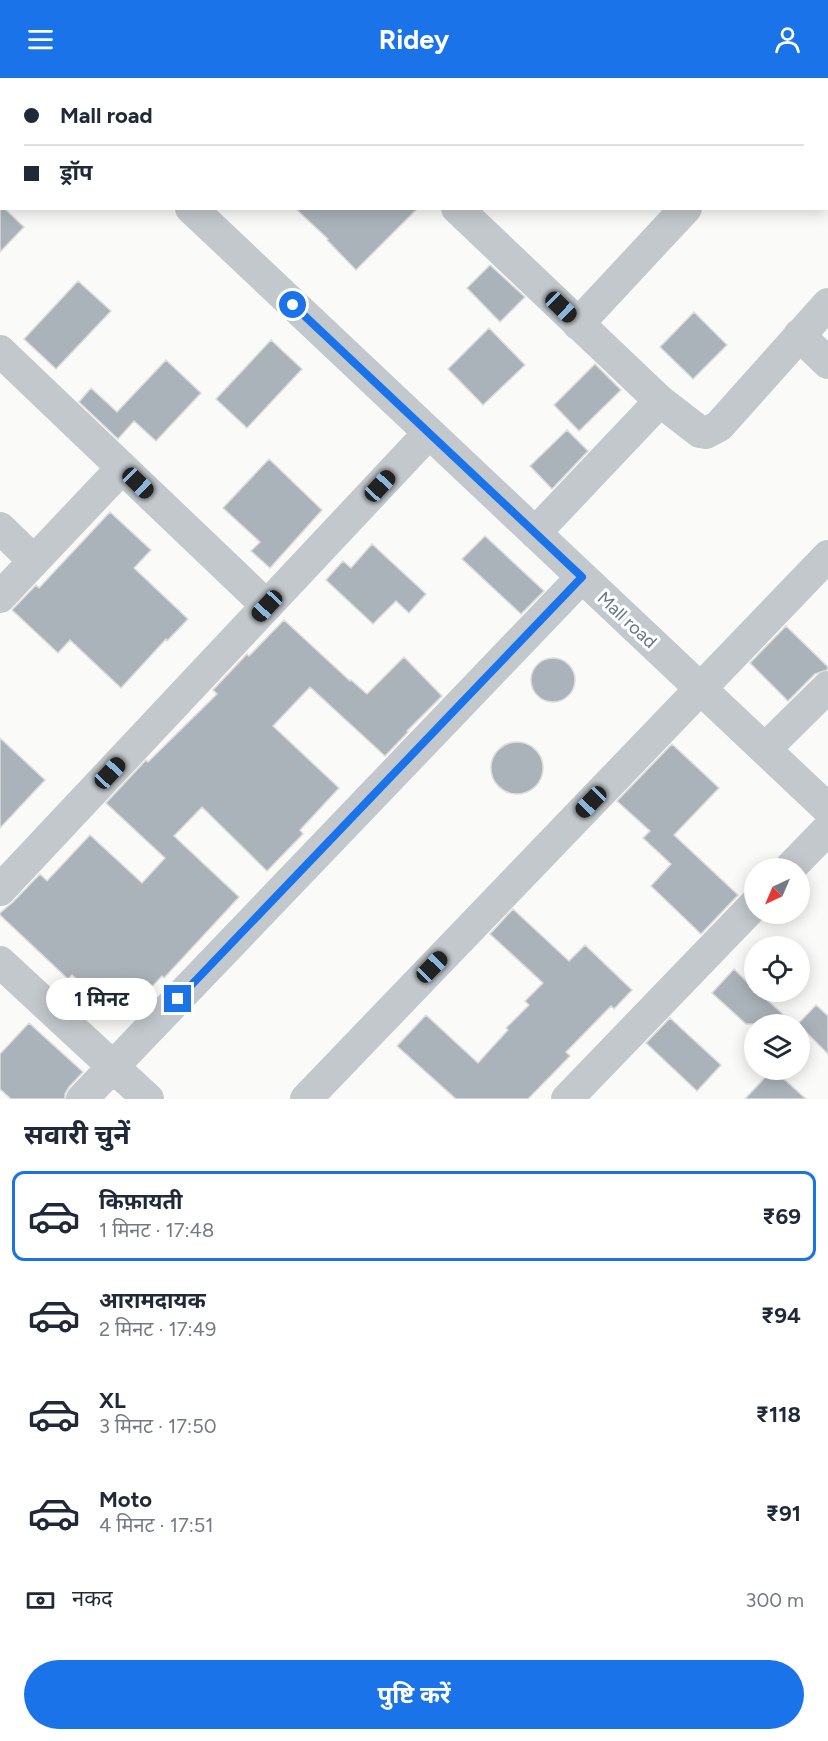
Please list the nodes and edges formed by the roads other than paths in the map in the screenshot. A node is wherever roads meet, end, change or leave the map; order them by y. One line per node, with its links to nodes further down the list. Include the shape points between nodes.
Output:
1 (193, 210): 10 (street, Mall road)
2 (459, 210): 5 (street)
3 (684, 210): 5 (street)
4 (828, 304): 6 (street)
5 (578, 324): 9 (street)
6 (799, 335): 8 (street); 9 (street, via 712,431 700,432)
7 (0, 351): 11 (street)
8 (828, 363)
9 (660, 401): 13 (street)
10 (429, 433): 13 (street, Mall road); 18 (street)
11 (122, 468): 15 (street); 18 (street)
12 (0, 528): 15 (street)
13 (535, 532): 16 (street, Mall road)
14 (828, 556): 20 (street)
15 (34, 561): 17 (street)
16 (582, 577): 20 (street, Mall road); 28 (street)
17 (0, 597)
18 (267, 606): 25 (street)
19 (828, 687): 21 (street)
20 (700, 688): 21 (street, Mall road); 31 (street)
21 (765, 749): 22 (street, Mall road)
22 (828, 809)
23 (828, 829): 24 (street)
24 (799, 858)
25 (0, 890)
26 (744, 915): 32 (street)
27 (0, 962): 28 (street)
28 (113, 1067): 29 (street); 30 (street)
29 (82, 1099)
30 (148, 1099)
31 (306, 1099)
32 (567, 1099)

